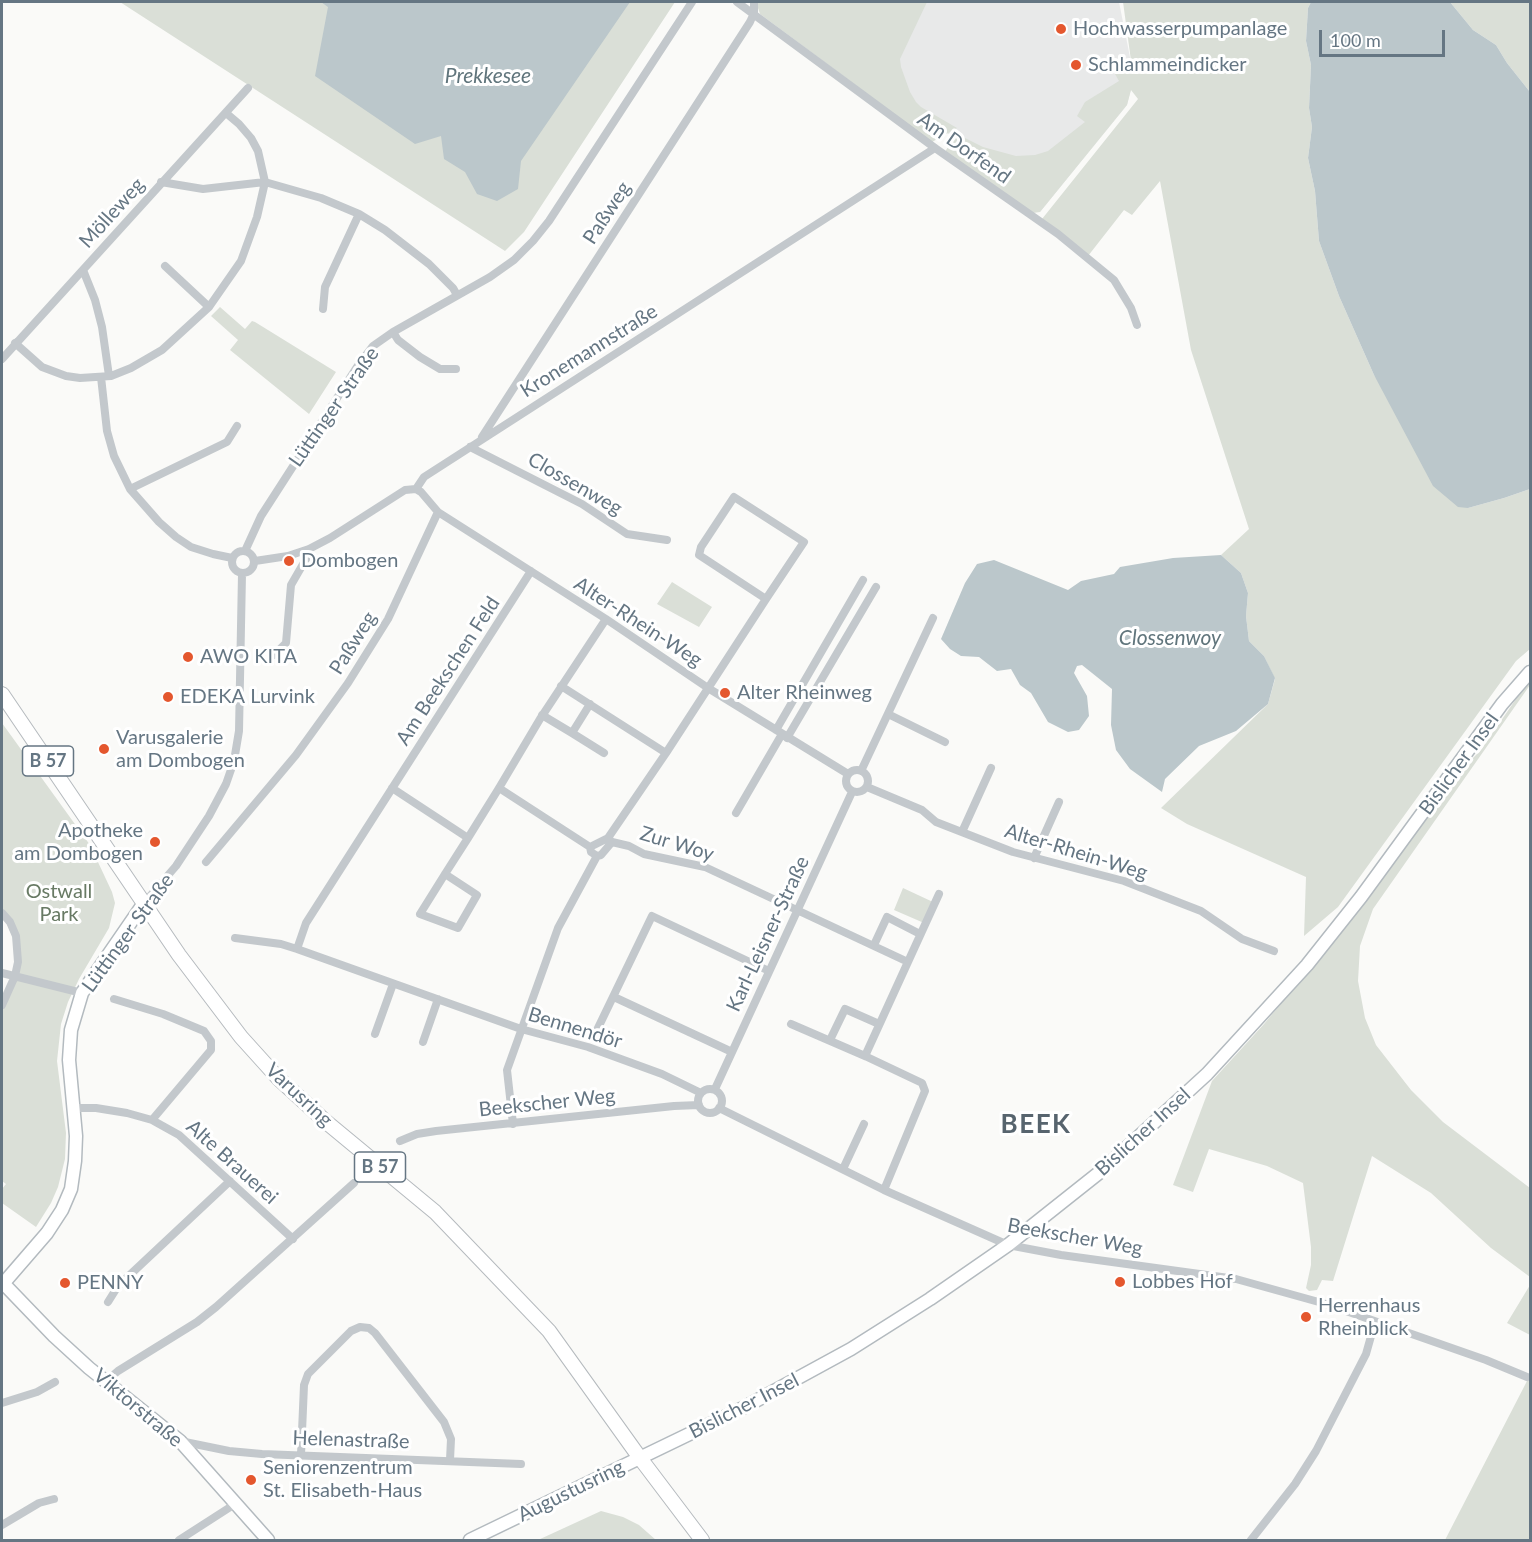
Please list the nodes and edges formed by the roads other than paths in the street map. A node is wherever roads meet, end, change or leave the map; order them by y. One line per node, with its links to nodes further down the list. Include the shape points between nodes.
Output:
1 (692, 2): 13 (street, Lüttinger Straße, via 544,228 514,260)
2 (737, 2): 4 (street, Am Dorfend)
3 (754, 2): 4 (street)
4 (754, 13): 7 (street, Am Dorfend); 23 (street, Paßweg)
5 (248, 88): 6 (street, Mölleweg)
6 (226, 113): 8 (street, Mölleweg); 9 (street, via 251,138)
7 (934, 148): 16 (street, Am Dorfend, via 1058,234 1114,280); 23 (street, Kronemannstraße)
8 (161, 182): 9 (street, via 203,189); 12 (street, Mölleweg)
9 (265, 182): 10 (street); 14 (street, via 241,261)
10 (359, 214): 13 (street, via 429,264); 15 (street, via 325,287)
11 (165, 266): 14 (street)
12 (83, 270): 18 (street, Mölleweg); 21 (street, via 102,327)
13 (457, 295): 17 (street, Lüttinger Straße)
14 (209, 307): 21 (street, via 162,350)
15 (323, 309)
16 (1137, 325)
17 (393, 332): 20 (street, via 405,348 440,369); 30 (street, Lüttinger Straße, via 373,346 357,367 261,516)
18 (15, 343): 19 (street, Mölleweg); 21 (street, via 42,368 66,376)
19 (2, 359)
20 (456, 369)
21 (105, 377): 25 (street, via 107,431)
22 (237, 426): 25 (street, via 227,442)
23 (480, 440): 24 (street, Kronemannstraße)
24 (470, 447): 26 (street, Kronemannstraße, via 424,477); 28 (street, Clossenweg, via 573,499 627,534)
25 (130, 489): 31 (street, via 176,537 191,547)
26 (416, 489): 27 (street, Alter-Rhein-Weg); 29 (street, Kronemannstraße, via 405,490)
27 (438, 512): 33 (street, Alter-Rhein-Weg); 68 (street, Paßweg, via 388,619 364,659 296,755)
28 (667, 540)
29 (309, 549): 32 (street, Kronemannstraße); 40 (street, via 289,593 286,643)
30 (244, 550): 31 (street, Lüttinger Straße); 32 (street)
31 (232, 558): 34 (street, via 232,566)
32 (255, 561): 34 (street, via 254,568)
33 (531, 572): 39 (street, Alter-Rhein-Weg); 57 (street, Am Beekschen Feld)
34 (242, 574): 71 (street, Lüttinger Straße, via 239,731 234,761 209,816 176,866)
35 (863, 580): 49 (street)
36 (876, 587): 49 (street)
37 (766, 600): 37 (street, via 804,542 734,497 700,547 699,555); 43 (street)
38 (933, 618): 46 (street)
39 (606, 619): 42 (street); 43 (street, Alter-Rhein-Weg)
40 (274, 655)
41 (1530, 672): 112 (main road, Bislicher Insel, via 1502,704 1361,897 1258,1020 1153,1125)
42 (561, 686): 45 (street); 47 (street)
43 (708, 688): 49 (street, Alter-Rhein-Weg); 52 (street)
44 (2, 694): 71 (main road, Varusring / B 57)
45 (590, 704): 48 (street); 52 (street)
46 (888, 714): 50 (street); 54 (street)
47 (542, 715): 48 (street); 58 (street)
48 (572, 733): 51 (street)
49 (781, 734): 55 (street, Alter-Rhein-Weg); 61 (street)
50 (945, 742)
51 (604, 753)
52 (666, 753): 64 (street)
53 (991, 768): 62 (street)
54 (861, 771): 55 (street); 56 (street, via 867,776)
55 (848, 774): 59 (street, via 845,784)
56 (867, 787): 59 (street, via 859,793); 62 (street, Alter-Rhein-Weg)
57 (392, 788): 63 (street); 77 (street, Am Beekschen Feld, via 306,923)
58 (499, 788): 63 (street); 65 (street)
59 (852, 792): 72 (street, Karl-Leisner-Straße)
60 (1059, 802): 67 (street)
61 (736, 813)
62 (962, 832): 67 (street, Alter-Rhein-Weg)
63 (468, 838): 69 (street)
64 (610, 840): 65 (street); 66 (street); 72 (street, Zur Woy, via 644,854 705,867)
65 (590, 847): 66 (street)
66 (597, 856): 91 (street, via 558,928)
67 (1034, 858): 78 (street, Alter-Rhein-Weg, via 1124,881 1190,906 1242,939)
68 (206, 862)
69 (445, 874): 69 (street, via 420,914 458,928 477,895)
70 (939, 894): 74 (street)
71 (144, 903): 84 (main road, Lüttinger Straße); 122 (main road, Varusring / B 57, via 248,1046 325,1121 461,1238 549,1331)
72 (797, 910): 76 (street, Zur Woy); 80 (street, Karl-Leisner-Straße)
73 (2, 913): 82 (street, via 16,936)
74 (920, 934): 76 (street, via 887,917); 79 (street)
75 (235, 938): 77 (street, Bennendör)
76 (874, 945): 79 (street, Zur Woy)
77 (297, 949): 83 (street, Bennendör)
78 (1274, 951)
79 (908, 962): 90 (street)
80 (769, 971): 85 (street, via 652,916); 96 (street, Karl-Leisner-Straße)
81 (2, 973): 82 (street)
82 (15, 976): 84 (street); 88 (street)
83 (393, 984): 87 (street, Bennendör); 93 (street)
84 (82, 993): 101 (main road, Lüttinger Straße, via 70,1030)
85 (614, 997): 92 (street); 96 (street)
86 (114, 999): 103 (street, via 204,1031 211,1041 211,1050)
87 (438, 999): 91 (street, Bennendör); 95 (street)
88 (2, 1005)
89 (791, 1024): 94 (street)
90 (879, 1024): 94 (street, via 844,1009); 97 (street)
91 (521, 1029): 99 (street, Bennendör, via 588,1047); 104 (street, via 507,1070)
92 (597, 1030)
93 (375, 1034)
94 (830, 1040): 97 (street)
95 (423, 1042)
96 (732, 1052): 98 (street, Karl-Leisner-Straße)
97 (865, 1056): 110 (street, via 922,1083 925,1091)
98 (715, 1089): 99 (street); 102 (street, via 722,1101)
99 (701, 1093): 100 (street)
100 (699, 1105): 102 (street, via 708,1112); 104 (street, Beekscher Weg)
101 (73, 1108): 103 (street, Alte Brauerei, via 110,1109); 113 (main road, Lüttinger Straße, via 75,1161 62,1210)
102 (719, 1108): 107 (street, Beekscher Weg)
103 (152, 1120): 108 (street, Alte Brauerei, via 179,1135)
104 (513, 1124): 106 (street, Beekscher Weg, via 436,1131)
105 (864, 1124): 107 (street)
106 (400, 1141)
107 (843, 1169): 110 (street, Beekscher Weg)
108 (230, 1181): 111 (street, Alte Brauerei); 114 (street, via 117,1286)
109 (354, 1183): 111 (street)
110 (884, 1190): 112 (street, Beekscher Weg)
111 (293, 1239): 118 (street, via 197,1322)
112 (1008, 1245): 115 (street, Beekscher Weg, via 1236,1279); 122 (main road, Bislicher Insel, via 851,1349)
113 (2, 1284): 118 (main road, Viktorstraße)
114 (108, 1302)
115 (1375, 1322): 116 (street, Beekscher Weg); 132 (street, via 1366,1354 1316,1451)
116 (1527, 1377)
117 (55, 1382): 119 (street, via 37,1392)
118 (105, 1382): 120 (main road, Viktorstraße)
119 (2, 1402)
120 (180, 1441): 121 (street, Helenastraße, via 229,1451); 126 (main road, Viktorstraße)
121 (301, 1455): 123 (street, Helenastraße); 123 (street, via 304,1385 308,1374 351,1331 360,1327 375,1333 444,1422 451,1439)
122 (640, 1458): 130 (main road, Augustusring); 131 (main road, B 57)
123 (450, 1460): 124 (street, Helenastraße)
124 (521, 1464)
125 (54, 1499): 127 (street, via 39,1503)
126 (235, 1504): 128 (street); 129 (main road, Viktorstraße)
127 (2, 1526)
128 (179, 1540)
129 (268, 1540)
130 (470, 1540)
131 (702, 1540)
132 (1251, 1540)

